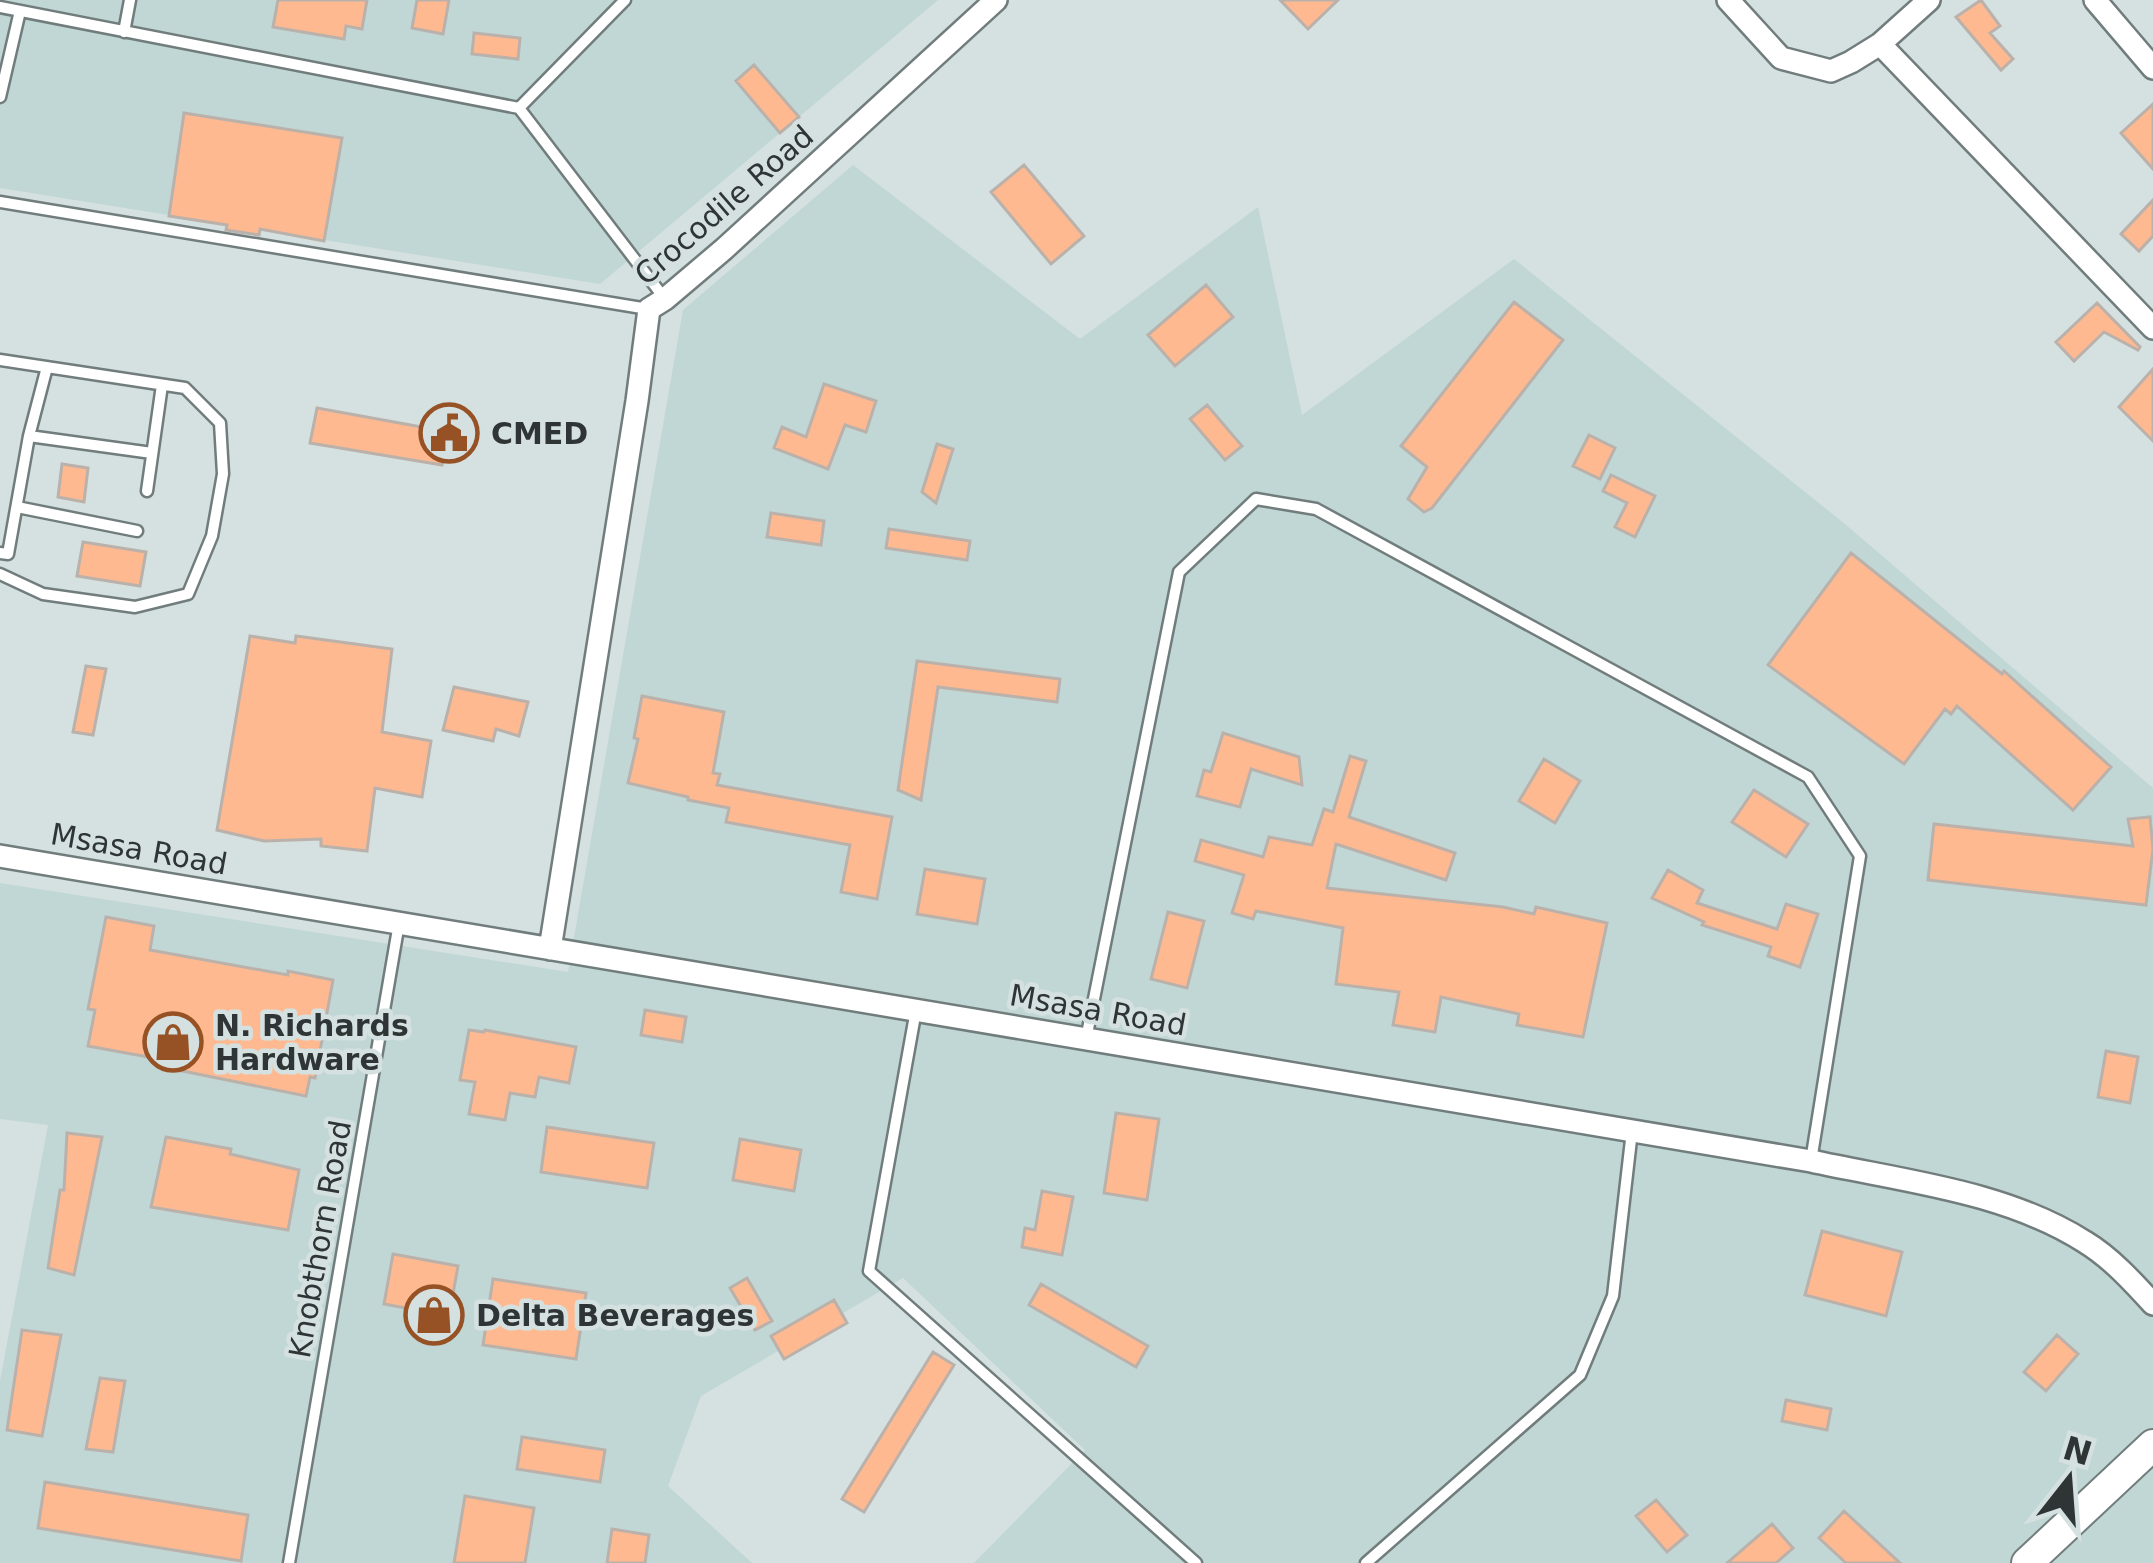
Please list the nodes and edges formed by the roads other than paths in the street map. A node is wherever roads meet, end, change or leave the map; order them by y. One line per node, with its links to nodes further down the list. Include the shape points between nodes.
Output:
1 (130, 0): 9 (lane)
2 (625, 0): 14 (lane)
3 (996, 0): 16 (street, Crocodile Road)
4 (1728, 0): 11 (street, via 1781,58 1831,71)
5 (1929, 0): 11 (street)
6 (2095, 0): 10 (street)
7 (0, 8): 8 (lane)
8 (20, 11): 9 (lane); 13 (lane)
9 (124, 32): 14 (lane)
10 (2145, 42): 12 (street)
11 (1880, 44): 17 (street)
12 (2153, 68)
13 (0, 97)
14 (519, 108): 16 (lane)
15 (0, 202): 16 (lane)
16 (657, 304): 30 (street, Crocodile Road)
17 (2153, 328)
18 (0, 360): 19 (lane)
19 (46, 367): 20 (lane); 21 (lane)
20 (162, 385): 22 (lane); 27 (lane, via 185,388 220,423 223,474 212,536 188,594 135,607 44,594)
21 (29, 436): 22 (lane); 24 (lane)
22 (152, 453): 23 (lane)
23 (147, 491)
24 (17, 507): 25 (lane); 26 (lane, via 8,554)
25 (136, 531)
26 (0, 553)
27 (0, 574)
28 (0, 856): 29 (street, Msasa Road)
29 (398, 923): 30 (street, Msasa Road); 37 (lane, Knobthorn Road)
30 (550, 949): 31 (street, Msasa Road)
31 (916, 1010): 32 (street, Msasa Road); 38 (lane, via 869,1271)
32 (1086, 1039): 33 (street, Msasa Road); 34 (lane, via 1179,572 1256,499 1276,502 1316,509 1808,777 1860,856)
33 (1632, 1131): 34 (street, Msasa Road); 39 (lane, via 1613,1296 1580,1375)
34 (1811, 1161): 35 (street, Msasa Road, via 2004,1203 2089,1244)
35 (2153, 1304)
36 (2153, 1445): 40 (street)
37 (289, 1563)
38 (1196, 1563)
39 (1366, 1563)
40 (2027, 1563)

